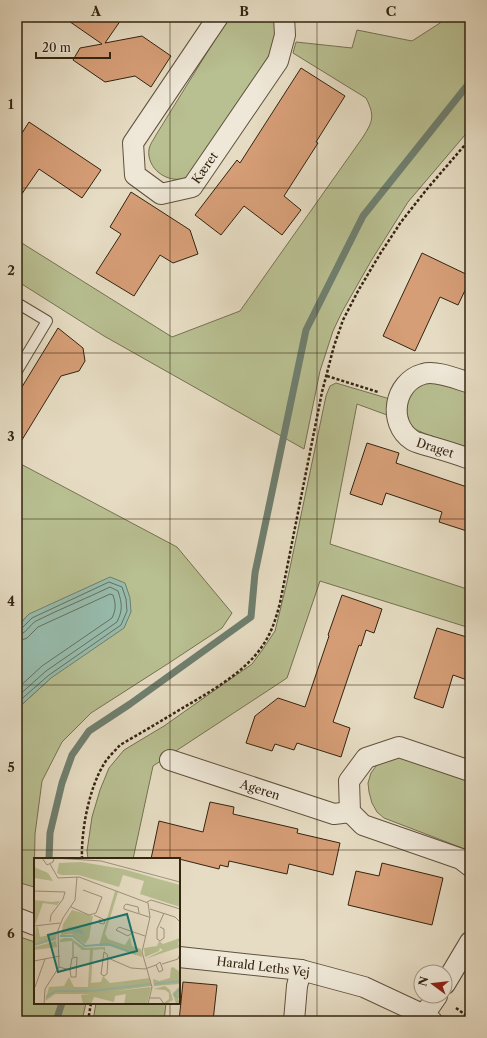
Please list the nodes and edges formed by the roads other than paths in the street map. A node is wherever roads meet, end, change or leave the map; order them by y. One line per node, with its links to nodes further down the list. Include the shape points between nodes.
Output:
1 (218, 17): 2 (street, Kæret, via 133,143 135,175 161,194 192,187 278,61 285,35)
2 (284, 17)
3 (17, 303): 4 (lane, via 47,321)
4 (17, 371)
5 (470, 383): 6 (street, Draget, via 432,372 422,374 403,388 396,411 399,425 412,440)
6 (470, 459)
7 (170, 760): 9 (street, Ageren, via 334,814)
8 (470, 771): 9 (street, via 399,747 366,758 349,781)
9 (350, 812): 10 (street, via 363,825 461,858)
10 (470, 866)
11 (17, 918): 12 (street)
12 (34, 925)
13 (470, 942): 16 (street)
14 (180, 957): 15 (street, Harald Leths Vej)
15 (301, 970): 18 (street, Harald Leths Vej, via 364,987); 19 (street)
16 (453, 971)
17 (434, 1004): 18 (street)
18 (428, 1018)
19 (294, 1021)

